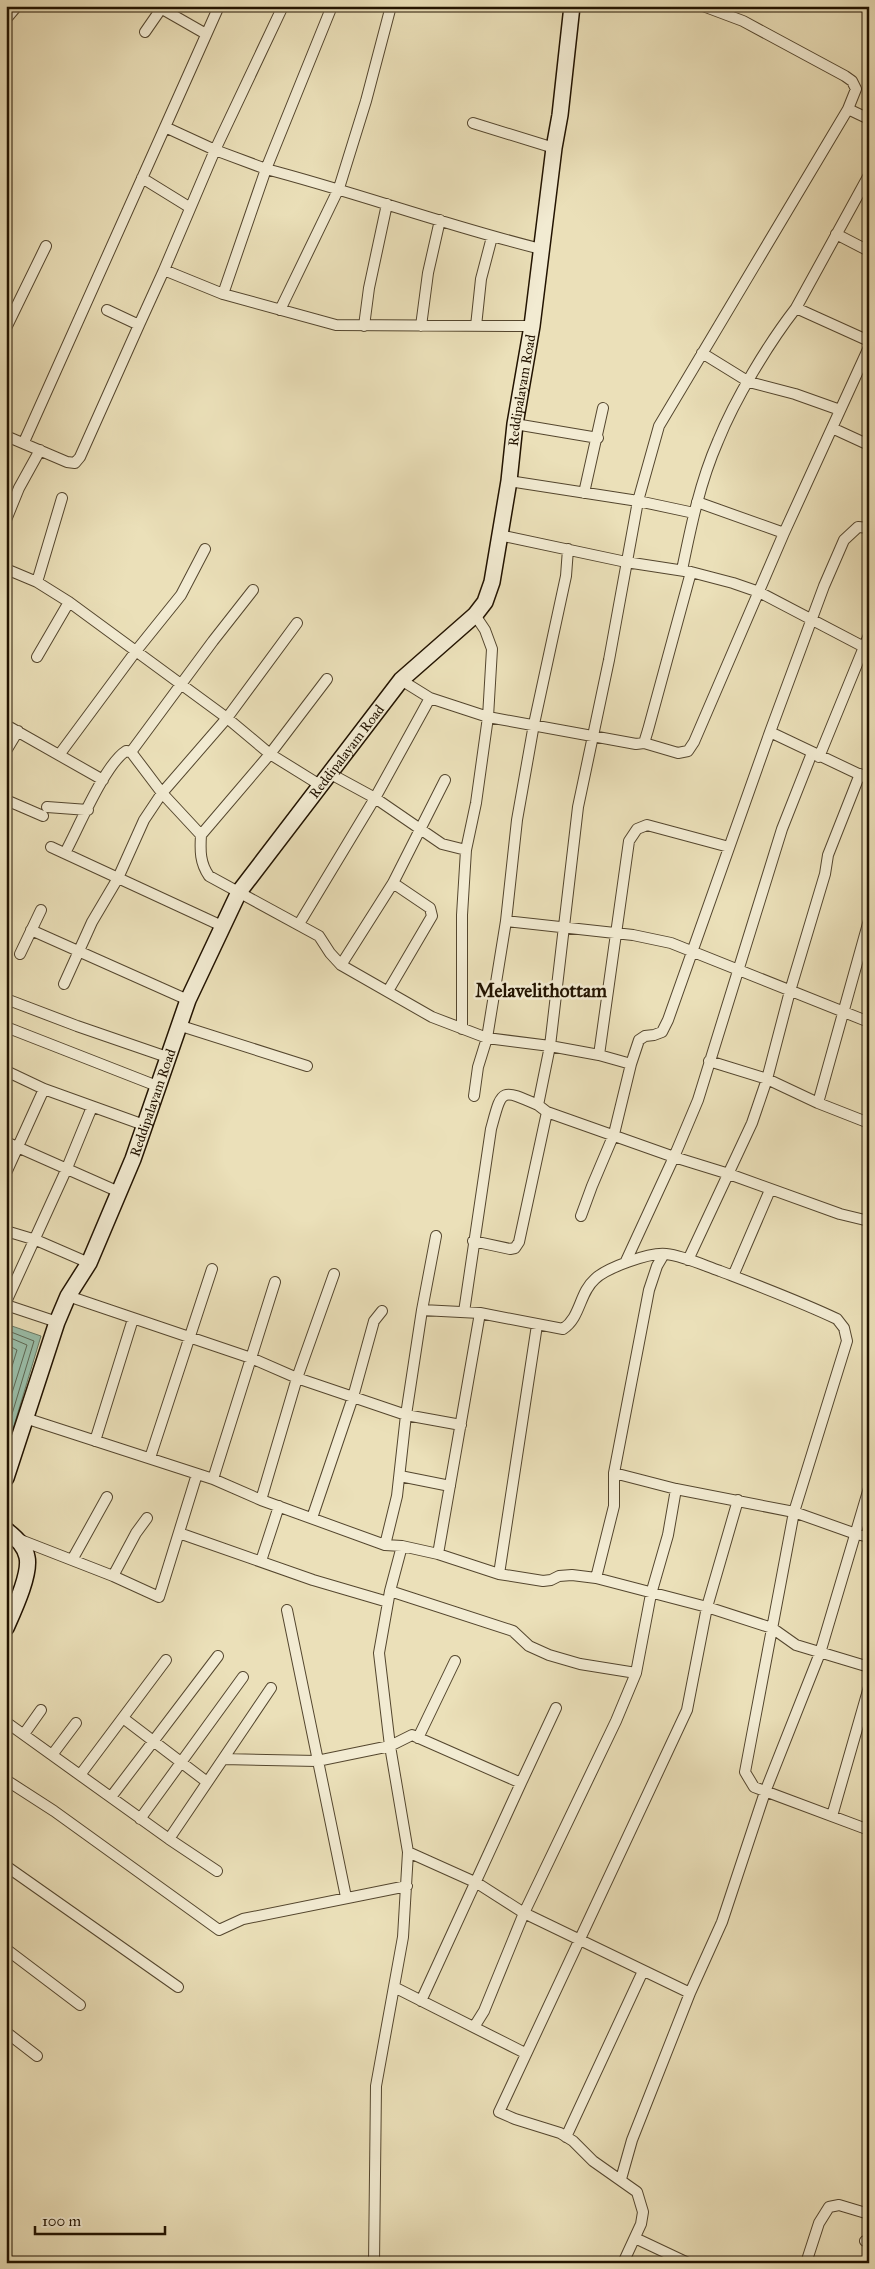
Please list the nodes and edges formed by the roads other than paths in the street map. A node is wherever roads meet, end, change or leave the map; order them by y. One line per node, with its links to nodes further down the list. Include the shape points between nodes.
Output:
1 (17, 6): 9 (street)
2 (219, 6): 11 (street)
3 (282, 6): 17 (street)
4 (332, 6): 18 (street)
5 (390, 6): 21 (street, via 366,101)
6 (572, 6): 16 (main road, Reddipalayam Road)
7 (703, 6): 12 (street, via 743,21 846,76 856,89)
8 (160, 7): 10 (street); 11 (street)
9 (6, 19)
10 (145, 32)
11 (206, 34): 15 (street)
12 (848, 109): 13 (street); 43 (street)
13 (869, 119)
14 (473, 123): 16 (street)
15 (165, 127): 17 (street); 20 (street)
16 (554, 148): 28 (main road, Reddipalayam Road)
17 (215, 150): 18 (street); 23 (street)
18 (266, 169): 21 (street); 31 (street)
19 (869, 175): 25 (street)
20 (142, 178): 23 (street); 51 (street)
21 (339, 188): 22 (street); 34 (street)
22 (387, 204): 24 (street); 36 (street, via 368,288)
23 (189, 207): 30 (street)
24 (440, 220): 26 (street); 37 (street)
25 (836, 234): 29 (street); 32 (street)
26 (492, 237): 28 (street); 38 (street)
27 (46, 246): 40 (street)
28 (540, 249): 39 (main road, Reddipalayam Road)
29 (869, 251)
30 (164, 270): 31 (street); 35 (street)
31 (223, 294): 34 (street)
32 (796, 308): 41 (street); 44 (street)
33 (107, 310): 35 (street)
34 (280, 310): 36 (street, via 336,326)
35 (139, 324): 53 (street, via 80,458 75,463 67,462)
36 (364, 326): 37 (street)
37 (421, 326): 38 (street)
38 (476, 326): 39 (street)
39 (532, 326): 47 (main road, Reddipalayam Road)
40 (6, 328)
41 (869, 341)
42 (869, 348): 46 (street)
43 (702, 353): 44 (street); 57 (street, via 659,426)
44 (749, 382): 46 (street); 58 (street, via 718,440)
45 (603, 408): 50 (street)
46 (840, 410): 48 (street)
47 (515, 424): 50 (street); 54 (main road, Reddipalayam Road)
48 (832, 428): 52 (street); 61 (street)
49 (6, 436): 51 (street)
50 (598, 438): 55 (street)
51 (24, 442): 53 (street)
52 (869, 445)
53 (40, 450): 59 (street)
54 (509, 481): 55 (street); 62 (main road, Reddipalayam Road)
55 (584, 493): 57 (street)
56 (62, 498): 68 (street)
57 (638, 501): 58 (street); 65 (street)
58 (696, 508): 61 (street); 67 (street)
59 (6, 520)
60 (869, 528): 73 (street, via 858,527 844,540)
61 (784, 533): 70 (street)
62 (499, 535): 64 (street); 72 (main road, Reddipalayam Road, via 492,582 485,602)
63 (205, 549): 77 (street, via 181,595)
64 (568, 549): 65 (street); 85 (street, via 566,576)
65 (626, 562): 67 (street); 89 (street)
66 (6, 569): 68 (street)
67 (686, 571): 70 (street); 90 (street)
68 (37, 582): 71 (street)
69 (253, 590): 81 (street)
70 (759, 592): 73 (street); 90 (street, via 688,751 678,753)
71 (69, 602): 77 (street); 78 (street)
72 (475, 615): 80 (main road, Reddipalayam Road); 83 (street, via 492,649)
73 (814, 619): 76 (street); 88 (street)
74 (297, 623): 84 (street)
75 (869, 635): 76 (street)
76 (866, 648): 95 (street)
77 (136, 651): 81 (street); 94 (street)
78 (37, 657)
79 (327, 679): 93 (street)
80 (402, 680): 82 (street); 96 (main road, Reddipalayam Road)
81 (181, 684): 84 (street); 92 (street)
82 (430, 698): 83 (street); 102 (street)
83 (488, 717): 85 (street); 109 (street)
84 (227, 718): 93 (street); 101 (street)
85 (534, 724): 89 (street); 116 (street)
86 (6, 725): 87 (street)
87 (18, 731): 91 (street); 94 (street)
88 (770, 732): 95 (street); 108 (street)
89 (592, 736): 90 (street, via 624,744); 119 (street, via 578,807)
90 (644, 743)
91 (6, 751)
92 (131, 752): 98 (street, via 121,754); 101 (street)
93 (270, 754): 100 (street); 106 (street)
94 (59, 755): 98 (street)
95 (815, 755): 97 (street); 126 (street, via 782,829)
96 (330, 773): 100 (main road, Reddipalayam Road); 102 (street)
97 (864, 777): 128 (street, via 828,855)
98 (103, 780): 104 (street)
99 (446, 780): 105 (street)
100 (320, 785): 113 (main road, Reddipalayam Road)
101 (162, 793): 106 (street); 111 (street, via 144,820)
102 (375, 798): 105 (street); 117 (street)
103 (6, 800): 104 (street, via 45,811)
104 (88, 810): 110 (street)
105 (420, 831): 109 (street, via 442,844); 112 (street)
106 (201, 835): 113 (street, via 202,866 209,876)
107 (51, 847): 110 (street)
108 (729, 847): 121 (street, via 647,825 637,829 629,841); 122 (street)
109 (466, 850): 136 (street, via 462,915)
110 (65, 853): 111 (street)
111 (118, 878): 118 (street); 123 (street)
112 (393, 883): 125 (street); 129 (street, via 430,908 432,916)
113 (239, 892): 117 (street); 118 (main road, Reddipalayam Road)
114 (41, 910): 120 (street)
115 (869, 920): 132 (street)
116 (506, 921): 119 (street); 137 (street)
117 (299, 924): 125 (street, via 319,936)
118 (222, 926): 131 (main road, Reddipalayam Road)
119 (563, 926): 121 (street); 138 (street)
120 (31, 930): 123 (street); 124 (street)
121 (616, 933): 122 (street, via 671,943); 139 (street)
122 (692, 951): 126 (street); 142 (street, via 662,1032 640,1040)
123 (79, 952): 127 (street); 131 (street)
124 (20, 954)
125 (341, 965): 129 (street)
126 (738, 970): 128 (street); 141 (street)
127 (64, 984)
128 (790, 990): 132 (street); 145 (street)
129 (388, 991): 136 (street, via 432,1017)
130 (6, 998): 140 (street)
131 (188, 1000): 134 (main road, Reddipalayam Road)
132 (842, 1011): 133 (street); 149 (street)
133 (869, 1022)
134 (178, 1025): 140 (main road, Reddipalayam Road); 143 (street)
135 (6, 1027): 146 (street)
136 (462, 1029): 137 (street)
137 (487, 1038): 138 (street); 148 (street)
138 (550, 1046): 139 (street); 150 (street)
139 (599, 1055): 142 (street)
140 (167, 1057): 146 (main road, Reddipalayam Road)
141 (709, 1061): 145 (street); 158 (street, via 698,1100)
142 (631, 1064): 155 (street)
143 (307, 1066)
144 (6, 1071): 147 (street)
145 (767, 1079): 149 (street); 161 (street, via 749,1131)
146 (157, 1086): 154 (main road, Reddipalayam Road)
147 (44, 1089): 151 (street); 157 (street)
148 (474, 1096)
149 (818, 1103): 153 (street)
150 (538, 1105): 152 (street); 169 (street, via 512,1093 504,1095 498,1103)
151 (92, 1106): 154 (street); 159 (street)
152 (547, 1112): 155 (street); 169 (street, via 519,1242 510,1249)
153 (869, 1122)
154 (144, 1125): 163 (main road, Reddipalayam Road)
155 (614, 1134): 158 (street); 164 (street)
156 (6, 1142): 157 (street)
157 (17, 1146): 159 (street); 160 (street)
158 (674, 1157): 161 (street); 172 (street)
159 (68, 1168): 163 (street); 168 (street)
160 (6, 1173)
161 (729, 1174): 162 (street); 171 (street)
162 (770, 1190): 165 (street); 176 (street)
163 (119, 1192): 173 (main road, Reddipalayam Road)
164 (581, 1216)
165 (869, 1221)
166 (6, 1231): 168 (street)
167 (436, 1236): 180 (street)
168 (36, 1240): 173 (street); 179 (street)
169 (473, 1241): 182 (street)
170 (664, 1254): 171 (street); 172 (street); 196 (street, via 649,1290)
171 (688, 1260): 176 (street)
172 (626, 1261): 186 (street, via 594,1279 570,1325 563,1329)
173 (89, 1263): 178 (main road, Reddipalayam Road)
174 (212, 1269): 187 (street)
175 (334, 1274): 189 (street)
176 (734, 1276): 208 (street, via 837,1319 844,1328 847,1341)
177 (275, 1282): 188 (street)
178 (68, 1296): 184 (street); 185 (main road, Reddipalayam Road)
179 (6, 1304): 185 (street)
180 (422, 1310): 182 (street); 191 (street)
181 (382, 1311): 190 (street, via 374,1321)
182 (464, 1312): 183 (street)
183 (480, 1313): 186 (street); 193 (street)
184 (133, 1319): 187 (street); 194 (street)
185 (57, 1322): 192 (main road, Reddipalayam Road)
186 (537, 1325): 220 (street)
187 (190, 1338): 188 (street); 195 (street)
188 (251, 1358): 189 (street); 200 (street)
189 (297, 1378): 190 (street); 205 (street)
190 (353, 1397): 191 (street); 210 (street)
191 (406, 1415): 193 (street); 198 (street)
192 (25, 1418): 194 (street); 199 (main road, Reddipalayam Road)
193 (461, 1424): 201 (street)
194 (95, 1441): 195 (street)
195 (150, 1458): 197 (street)
196 (614, 1473): 203 (street); 222 (street, via 614,1506)
197 (198, 1474): 200 (street); 211 (street)
198 (400, 1476): 201 (street); 215 (street)
199 (6, 1478)
200 (213, 1479): 205 (street)
201 (450, 1486): 217 (street)
202 (869, 1488): 213 (street)
203 (676, 1489): 206 (street); 224 (street, via 668,1535)
204 (107, 1497): 218 (street)
205 (261, 1500): 207 (street)
206 (738, 1500): 208 (street); 227 (street)
207 (279, 1506): 210 (street); 219 (street)
208 (794, 1512): 213 (street); 230 (street)
209 (148, 1518): 221 (street, via 136,1533)
210 (312, 1518): 215 (street)
211 (179, 1532): 219 (street); 221 (street, via 159,1597)
212 (12, 1534): 218 (street); 226 (main road, via 28,1558 23,1588)
213 (856, 1534): 214 (street); 231 (street)
214 (869, 1537)
215 (385, 1545): 216 (street)
216 (402, 1546): 217 (street); 223 (street)
217 (438, 1554): 220 (street)
218 (72, 1560): 221 (street)
219 (261, 1561): 225 (street)
220 (500, 1574): 222 (street, via 543,1581 572,1575)
221 (113, 1576)
222 (596, 1578): 224 (street)
223 (390, 1591): 225 (street); 236 (street, via 513,1631 529,1646 548,1655)
224 (651, 1594): 227 (street); 236 (street)
225 (388, 1602): 248 (street, via 379,1653)
226 (10, 1607): 229 (main road)
227 (707, 1608): 230 (street); 270 (street, via 687,1710)
228 (287, 1610): 251 (street)
229 (6, 1628)
230 (772, 1628): 231 (street, via 796,1645); 257 (street, via 745,1772 754,1787)
231 (820, 1653): 235 (street); 257 (street)
232 (218, 1656): 247 (street)
233 (166, 1660): 242 (street)
234 (455, 1661): 246 (street)
235 (869, 1667)
236 (636, 1673): 269 (street)
237 (243, 1676): 252 (street)
238 (869, 1687): 259 (street)
239 (271, 1688): 250 (street)
240 (556, 1708): 256 (street)
241 (41, 1710): 245 (street)
242 (123, 1718): 247 (street); 253 (street)
243 (6, 1722): 245 (street)
244 (76, 1723): 249 (street)
245 (24, 1734): 249 (street)
246 (418, 1738): 248 (street, via 412,1735); 256 (street)
247 (153, 1742): 252 (street); 258 (street)
248 (390, 1746): 251 (street); 263 (street)
249 (52, 1755): 253 (street)
250 (223, 1759): 251 (street); 255 (street)
251 (317, 1761): 268 (street)
252 (180, 1763): 255 (street); 260 (street)
253 (80, 1775): 258 (street)
254 (6, 1780): 268 (street, via 219,1930 243,1919)
255 (208, 1782): 262 (street)
256 (521, 1783): 266 (street)
257 (765, 1792): 259 (street); 275 (street, via 722,1922)
258 (111, 1797): 260 (street)
259 (832, 1816): 261 (street)
260 (140, 1819): 262 (street)
261 (869, 1830)
262 (169, 1840): 265 (street)
263 (408, 1852): 266 (street); 267 (street)
264 (6, 1866): 273 (street)
265 (217, 1871)
266 (477, 1883): 269 (street); 276 (street)
267 (407, 1886): 268 (street); 274 (street, via 403,1937)
268 (346, 1897)
269 (524, 1914): 270 (street); 278 (street, via 484,2011)
270 (578, 1940): 272 (street); 280 (street)
271 (6, 1949): 277 (street)
272 (643, 1971): 275 (street); 282 (street)
273 (178, 1987)
274 (394, 1987): 276 (street); 286 (street, via 376,2086)
275 (690, 1993): 283 (street, via 632,2140)
276 (422, 2001): 278 (street)
277 (80, 2005)
278 (474, 2027): 280 (street)
279 (6, 2032): 281 (street)
280 (525, 2053): 282 (street, via 499,2112)
281 (38, 2056)
282 (566, 2137): 283 (street, via 593,2161)
283 (621, 2179): 285 (street, via 637,2192 643,2212)
284 (869, 2214): 289 (street, via 839,2205 829,2208 819,2223)
285 (635, 2238): 287 (street); 288 (street)
286 (374, 2263)
287 (623, 2263)
288 (688, 2263)
289 (806, 2263)

